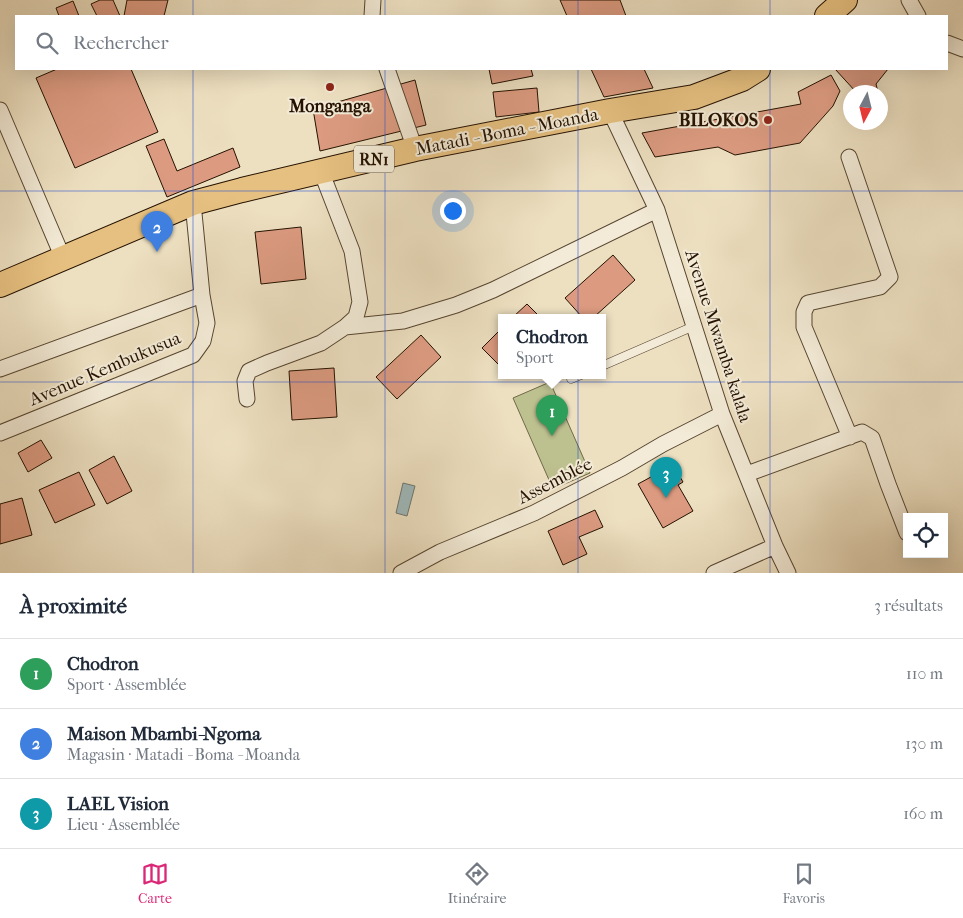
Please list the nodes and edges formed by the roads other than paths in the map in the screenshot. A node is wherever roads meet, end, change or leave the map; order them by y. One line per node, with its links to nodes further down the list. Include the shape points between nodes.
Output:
1 (373, 0): 4 (street)
2 (845, 0): 5 (highway)
3 (909, 0): 6 (street)
4 (372, 15)
5 (828, 15)
6 (917, 15)
7 (948, 43): 8 (street)
8 (963, 49)
9 (387, 70): 13 (street)
10 (756, 70): 12 (highway, Matadi - Boma - Moanda / RN1, via 742,79 694,97)
11 (0, 110): 18 (street)
12 (610, 111): 13 (highway, Matadi - Boma - Moanda / RN1); 17 (street, Avenue Mwamba kalala)
13 (415, 150): 15 (highway, Matadi - Boma - Moanda / RN1)
14 (849, 157): 28 (street, via 890,276 880,287 808,303 804,327)
15 (321, 171): 16 (highway, Matadi - Boma - Moanda / RN1); 22 (street, via 352,251 357,279 360,302 356,317)
16 (193, 203): 18 (highway, Matadi - Boma - Moanda / RN1); 20 (street, Avenue Kembukusua)
17 (657, 210): 21 (street, Avenue Mwamba kalala); 22 (street, via 456,305 403,321)
18 (63, 258): 19 (highway, Matadi - Boma - Moanda / RN1)
19 (0, 285)
20 (202, 295): 24 (street); 27 (street, Avenue Kembukusua, via 207,323 203,342 193,355)
21 (694, 326): 23 (lane); 26 (street, Avenue Mwamba kalala)
22 (346, 327): 25 (street, via 321,343 249,371 245,380)
23 (606, 364)
24 (0, 368)
25 (247, 399)
26 (722, 414): 29 (street, Avenue Mwamba kalala); 32 (street, Assemblée, via 534,513 440,552)
27 (0, 433)
28 (850, 437): 29 (street); 30 (street, via 862,432 872,438)
29 (747, 474): 31 (street, Avenue Mwamba kalala)
30 (903, 523)
31 (775, 546): 33 (street); 34 (street, Avenue Mwamba kalala)
32 (401, 573)
33 (714, 573)
34 (788, 573)

